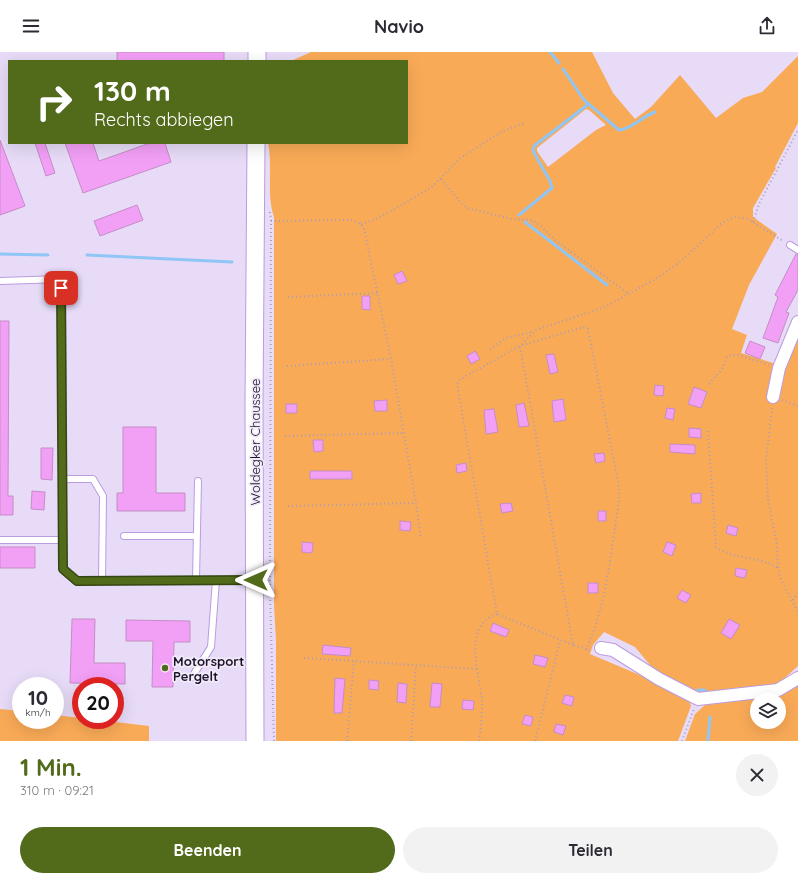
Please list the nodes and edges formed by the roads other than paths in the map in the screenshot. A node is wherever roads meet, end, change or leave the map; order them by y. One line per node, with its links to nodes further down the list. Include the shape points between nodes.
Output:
1 (256, 144): 15 (main road, Woldegker Chaussee, via 263,220 254,404)
2 (790, 245): 3 (lane)
3 (798, 250)
4 (0, 281): 7 (lane, via 62,279)
5 (798, 322): 6 (street, via 778,368)
6 (773, 397)
7 (62, 479): 12 (lane); 16 (lane, via 93,478 103,496)
8 (198, 481): 10 (lane)
9 (124, 536): 10 (lane)
10 (197, 536): 13 (lane)
11 (0, 540): 12 (lane)
12 (62, 540): 16 (lane, via 63,569 77,581)
13 (196, 580): 14 (lane); 16 (lane)
14 (216, 580): 15 (lane); 18 (lane, via 211,647)
15 (256, 580): 20 (main road, Woldegker Chaussee)
16 (102, 581)
17 (600, 648): 19 (street, via 613,650 659,679 698,699 778,690)
18 (192, 677)
19 (798, 678)
20 (255, 741)

